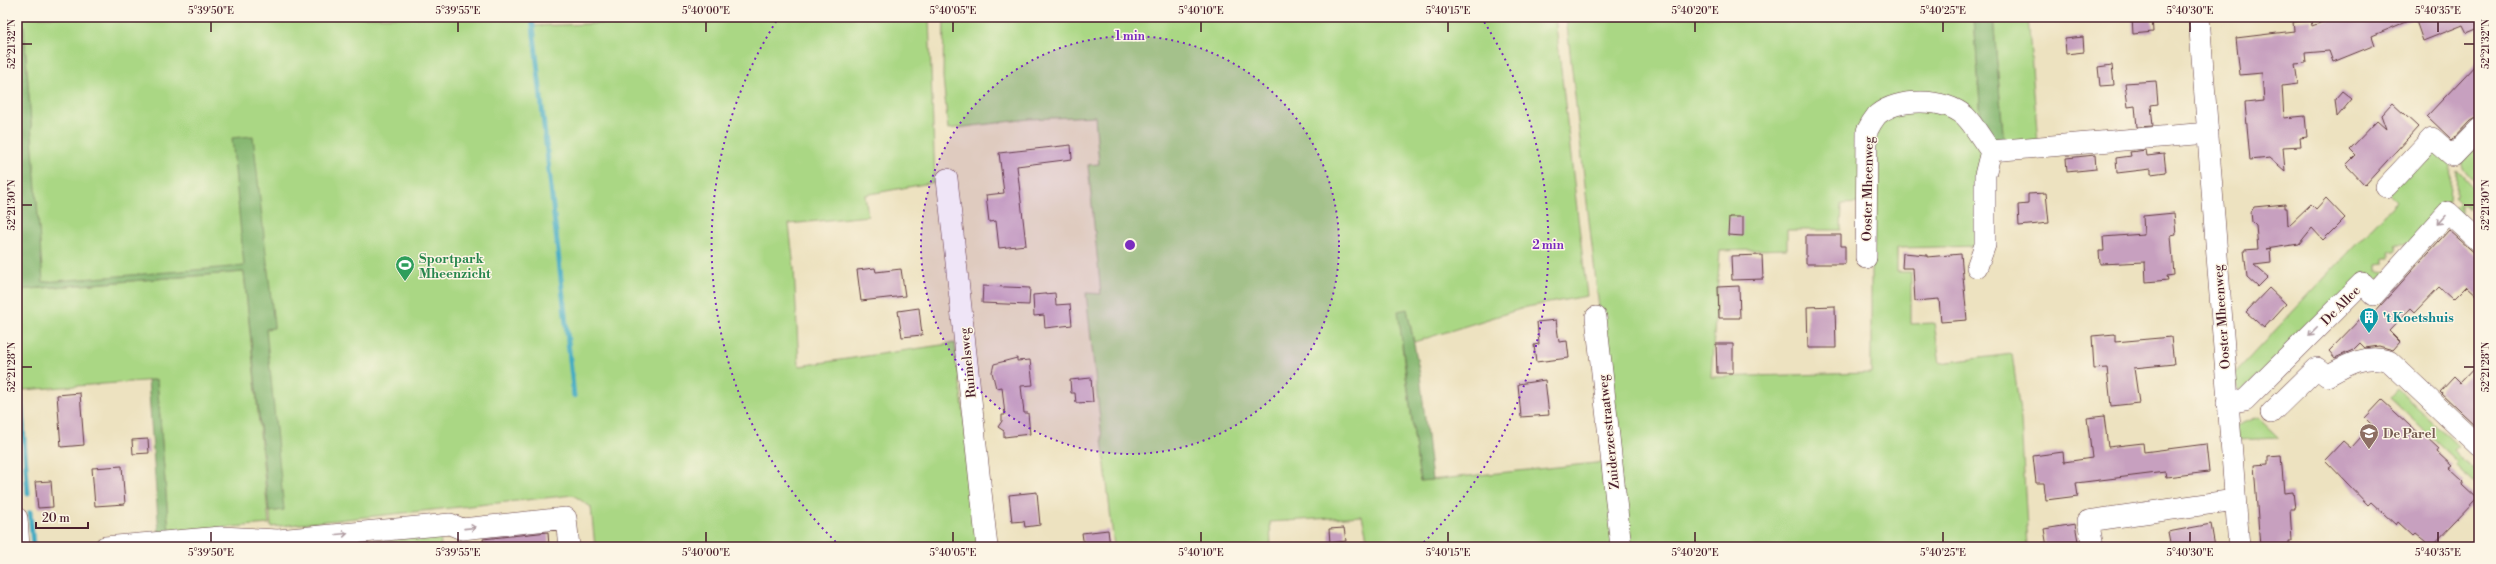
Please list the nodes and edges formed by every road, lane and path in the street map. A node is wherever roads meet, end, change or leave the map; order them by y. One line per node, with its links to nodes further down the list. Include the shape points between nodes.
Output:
1 (2199, 17): 3 (street, Ooster Mheenweg)
2 (2479, 129): 6 (street, via 2453,156 2432,138)
3 (2208, 134): 4 (street); 11 (street, Ooster Mheenweg)
4 (1991, 151): 8 (street, Ooster Mheenweg, via 1966,117 1955,109 1942,105 1905,104 1878,115 1867,131); 9 (street, via 1985,174 1985,246)
5 (947, 179): 20 (street, Ruimelsweg)
6 (2386, 187)
7 (2479, 241): 11 (street, De Allee, one-way to 11, via 2448,212 2374,295 2362,283 2245,400)
8 (1866, 258)
9 (1977, 267)
10 (1596, 317): 21 (street, Zuiderzeestraatweg)
11 (2227, 403): 14 (street, Ooster Mheenweg)
12 (2271, 413): 13 (street, via 2317,368 2327,376 2354,362 2381,359 2388,361)
13 (2479, 446)
14 (2235, 500): 22 (street, via 2088,521); 23 (street, Ooster Mheenweg)
15 (17, 518): 17 (street)
16 (206, 543): 18 (street); 19 (street, one-way to 19, via 234,536 278,540 450,524 462,529 566,518)
17 (19, 547)
18 (104, 547)
19 (569, 547)
20 (987, 547)
21 (1621, 547)
22 (2093, 547)
23 (2238, 547)

